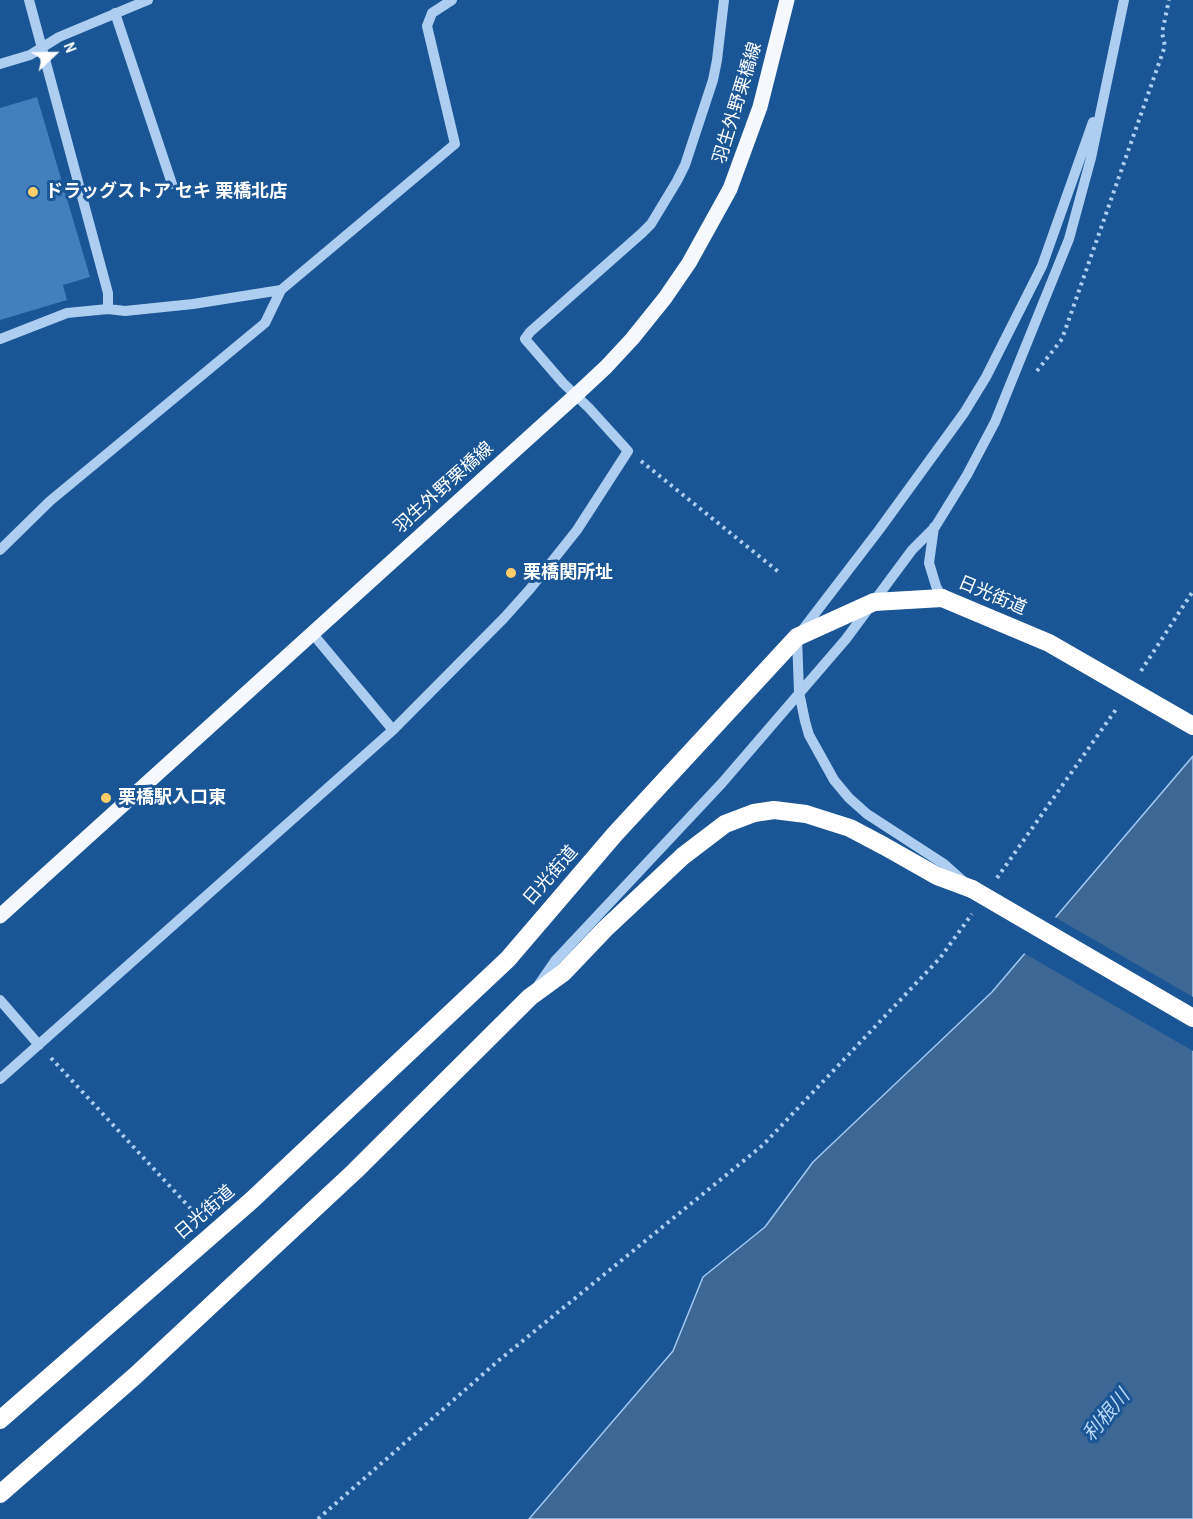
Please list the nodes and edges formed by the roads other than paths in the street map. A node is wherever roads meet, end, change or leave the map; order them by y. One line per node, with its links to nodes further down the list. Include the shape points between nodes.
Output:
1 (29, 0): 8 (street)
2 (148, 0): 7 (street)
3 (452, 0): 12 (street, via 432,14 427,26 455,144)
4 (724, 0): 15 (street, via 713,80 677,181 646,228 525,339)
5 (787, 0): 15 (main road, 羽生外野栗橋線, via 760,107 714,222 664,298 606,367)
6 (1124, 0): 10 (street)
7 (115, 13): 8 (street, via 59,37); 11 (street)
8 (42, 49): 9 (street); 13 (street, via 108,293)
9 (0, 64)
10 (1104, 91): 16 (street, via 1091,158 1064,250 995,422); 21 (street, via 1042,266 986,377 879,530)
11 (172, 184)
12 (281, 290): 13 (street, via 125,311); 17 (street, via 265,323 50,501)
13 (108, 309): 14 (street, via 67,313)
14 (0, 339)
15 (576, 395): 20 (main road, 羽生外野栗橋線); 24 (street, via 628,451 577,530 530,590)
16 (934, 527): 18 (street, via 929,564); 19 (street)
17 (0, 550)
18 (942, 598): 19 (highway, 日光街道); 23 (highway, 日光街道, bridge, via 1049,643)
19 (874, 602): 21 (highway, 日光街道); 22 (street)
20 (312, 633): 24 (street); 26 (main road, 羽生外野栗橋線)
21 (797, 637): 22 (street); 32 (highway, 日光街道, via 615,834 508,959 252,1200)
22 (799, 692): 25 (street, via 809,735 828,771 849,798 944,864); 27 (street, via 722,783 555,961)
23 (1193, 726)
24 (393, 730): 30 (street)
25 (972, 889): 27 (highway, via 937,876 850,828 793,812 754,813 725,824 683,856 563,973); 29 (highway, bridge)
26 (0, 916)
27 (530, 997): 33 (highway, via 355,1171 135,1376)
28 (0, 1000): 30 (street)
29 (1193, 1018)
30 (43, 1049): 31 (street)
31 (0, 1079)
32 (0, 1420)
33 (0, 1494)

